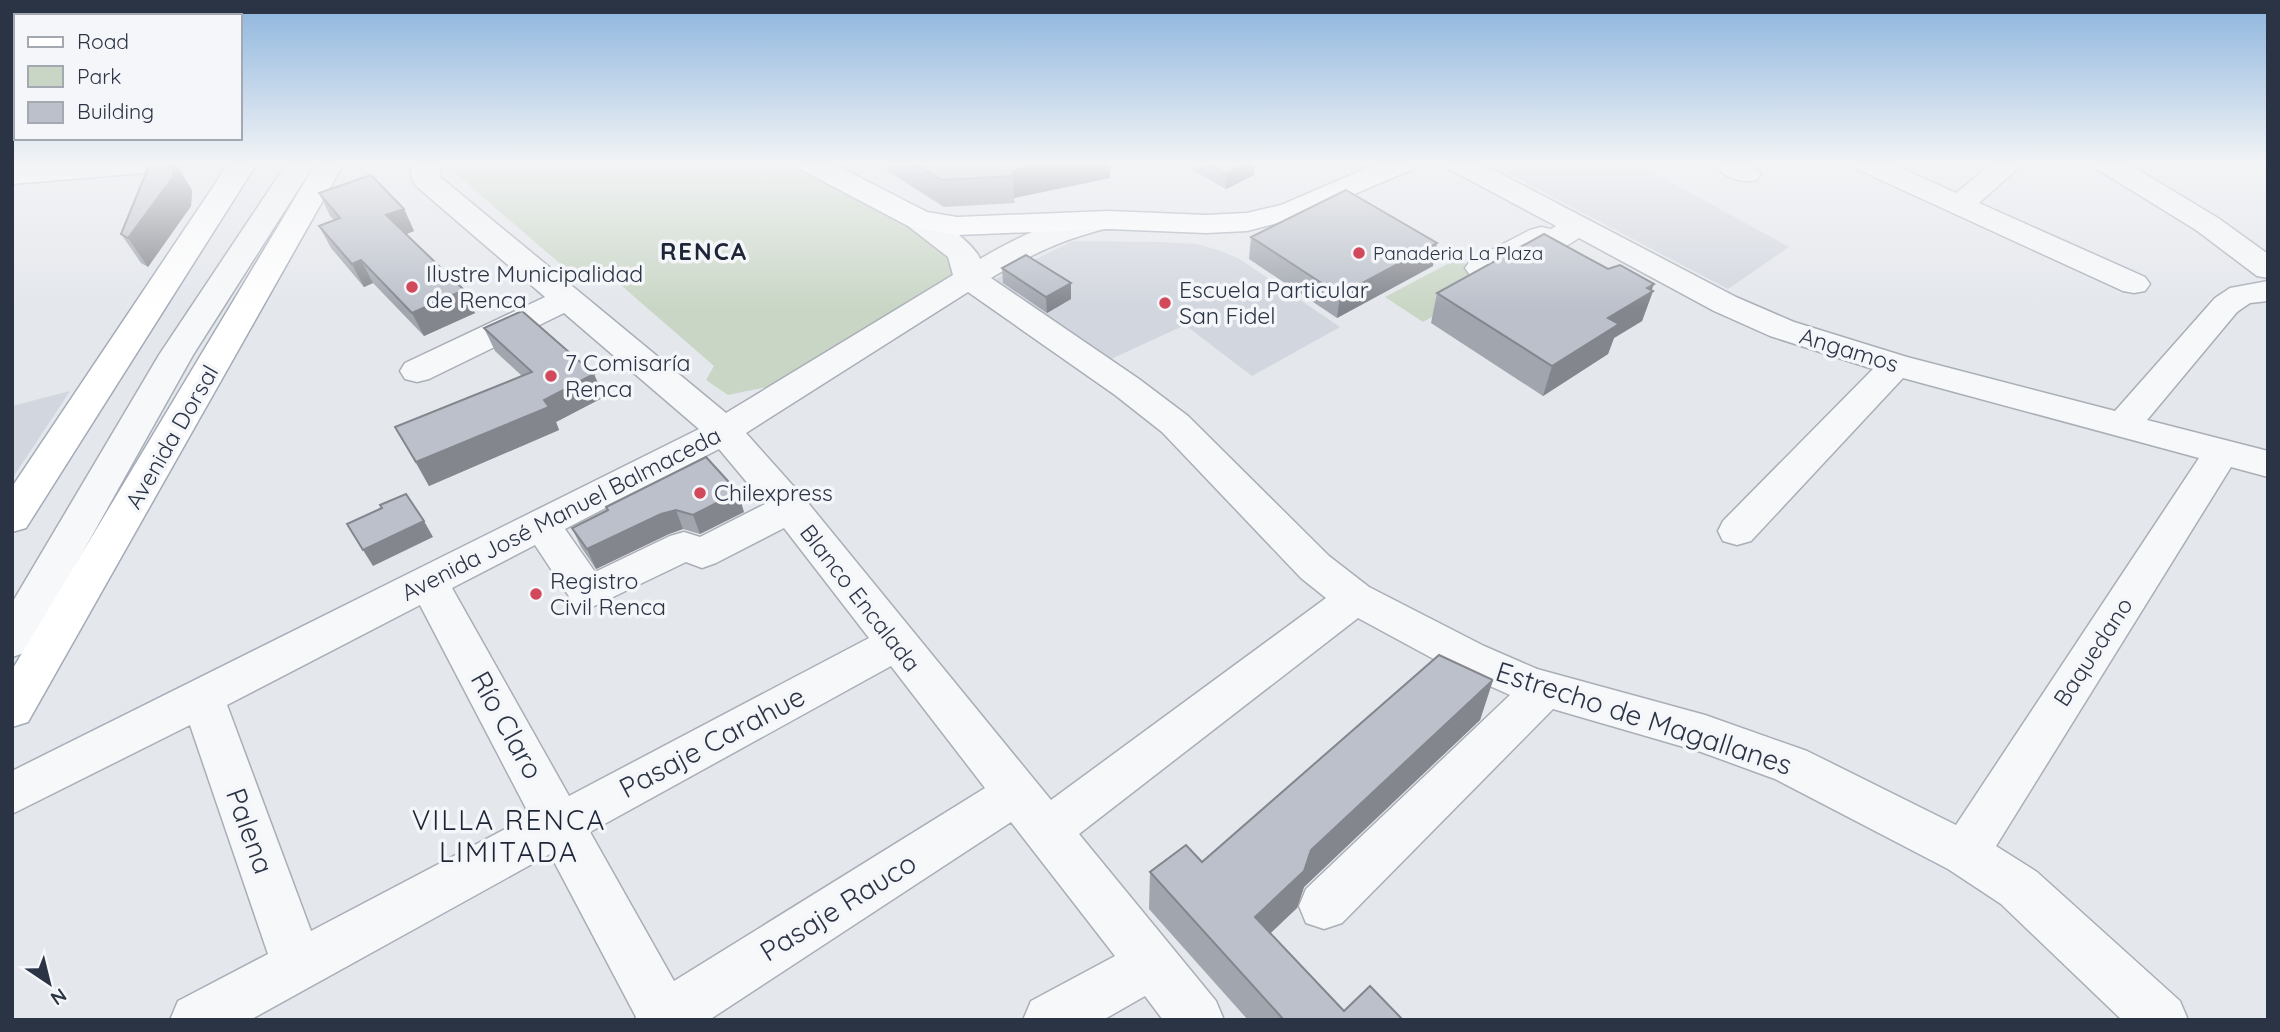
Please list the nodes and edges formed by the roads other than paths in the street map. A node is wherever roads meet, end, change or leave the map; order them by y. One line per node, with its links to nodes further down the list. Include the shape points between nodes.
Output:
1 (212, 211): 27 (main road)
2 (249, 211): 32 (street)
3 (270, 211): 33 (street, via 176,355)
4 (302, 211): 37 (main road, Avenida Dorsal)
5 (463, 211): 19 (street, Blanco Encalada)
6 (906, 211): 11 (main road, Avenida José Manuel Balmaceda)
7 (1290, 211): 12 (main road, Avenida José Manuel Balmaceda, via 1226,224)
8 (1550, 211): 13 (street, Angamos)
9 (1973, 211): 17 (street)
10 (2191, 211): 15 (street)
11 (919, 220): 12 (main road, Avenida José Manuel Balmaceda, via 957,226); 16 (street, via 962,253)
12 (1101, 220): 16 (street, Avenida José Manuel Balmaceda, via 1044,237)
13 (1578, 226): 14 (street, via 1552,242 1541,236); 20 (street, Angamos, via 1753,317)
14 (1481, 268)
15 (2268, 269)
16 (969, 278): 23 (street, Avenida José Manuel Balmaceda); 31 (street, Estrecho de Magallanes, via 1175,424 1315,567)
17 (2134, 284)
18 (2268, 291): 22 (street, via 2241,295 2225,305 2133,410)
19 (567, 299): 21 (street); 23 (street, Blanco Encalada)
20 (1896, 365): 22 (street, Angamos); 29 (street)
21 (417, 371)
22 (2126, 427): 24 (street, Angamos)
23 (724, 431): 26 (street, Blanco Encalada); 28 (street, Avenida José Manuel Balmaceda)
24 (2222, 452): 25 (street, Angamos); 41 (street, Baquedano)
25 (2268, 464)
26 (790, 508): 28 (street, via 702,554 684,546 589,593); 34 (street, Blanco Encalada)
27 (12, 518)
28 (541, 524): 30 (street, Avenida José Manuel Balmaceda)
29 (1737, 531)
30 (428, 582): 36 (street, Avenida José Manuel Balmaceda); 40 (street, Río Claro)
31 (1355, 598): 35 (street, Estrecho de Magallanes, via 1468,658); 39 (street)
32 (12, 605)
33 (12, 640)
34 (895, 644): 39 (street, Blanco Encalada); 40 (street, Pasaje Carahue)
35 (1544, 690): 41 (street, Estrecho de Magallanes, via 1759,751); 42 (street)
36 (202, 697): 38 (street, Avenida José Manuel Balmaceda); 44 (street, Palena)
37 (12, 709)
38 (12, 794)
39 (1031, 813): 43 (street, Blanco Encalada); 45 (street, Pasaje Rauco)
40 (561, 824): 44 (street, Pasaje Carahue); 45 (street, Río Claro)
41 (1965, 853): 49 (street, Estrecho de Magallanes, via 2019,888)
42 (1324, 906)
43 (1152, 964): 47 (street); 48 (street, Blanco Encalada)
44 (298, 965): 46 (street, Pasaje Carahue)
45 (662, 1018)
46 (197, 1020)
47 (1050, 1020)
48 (1197, 1020)
49 (2161, 1020)

